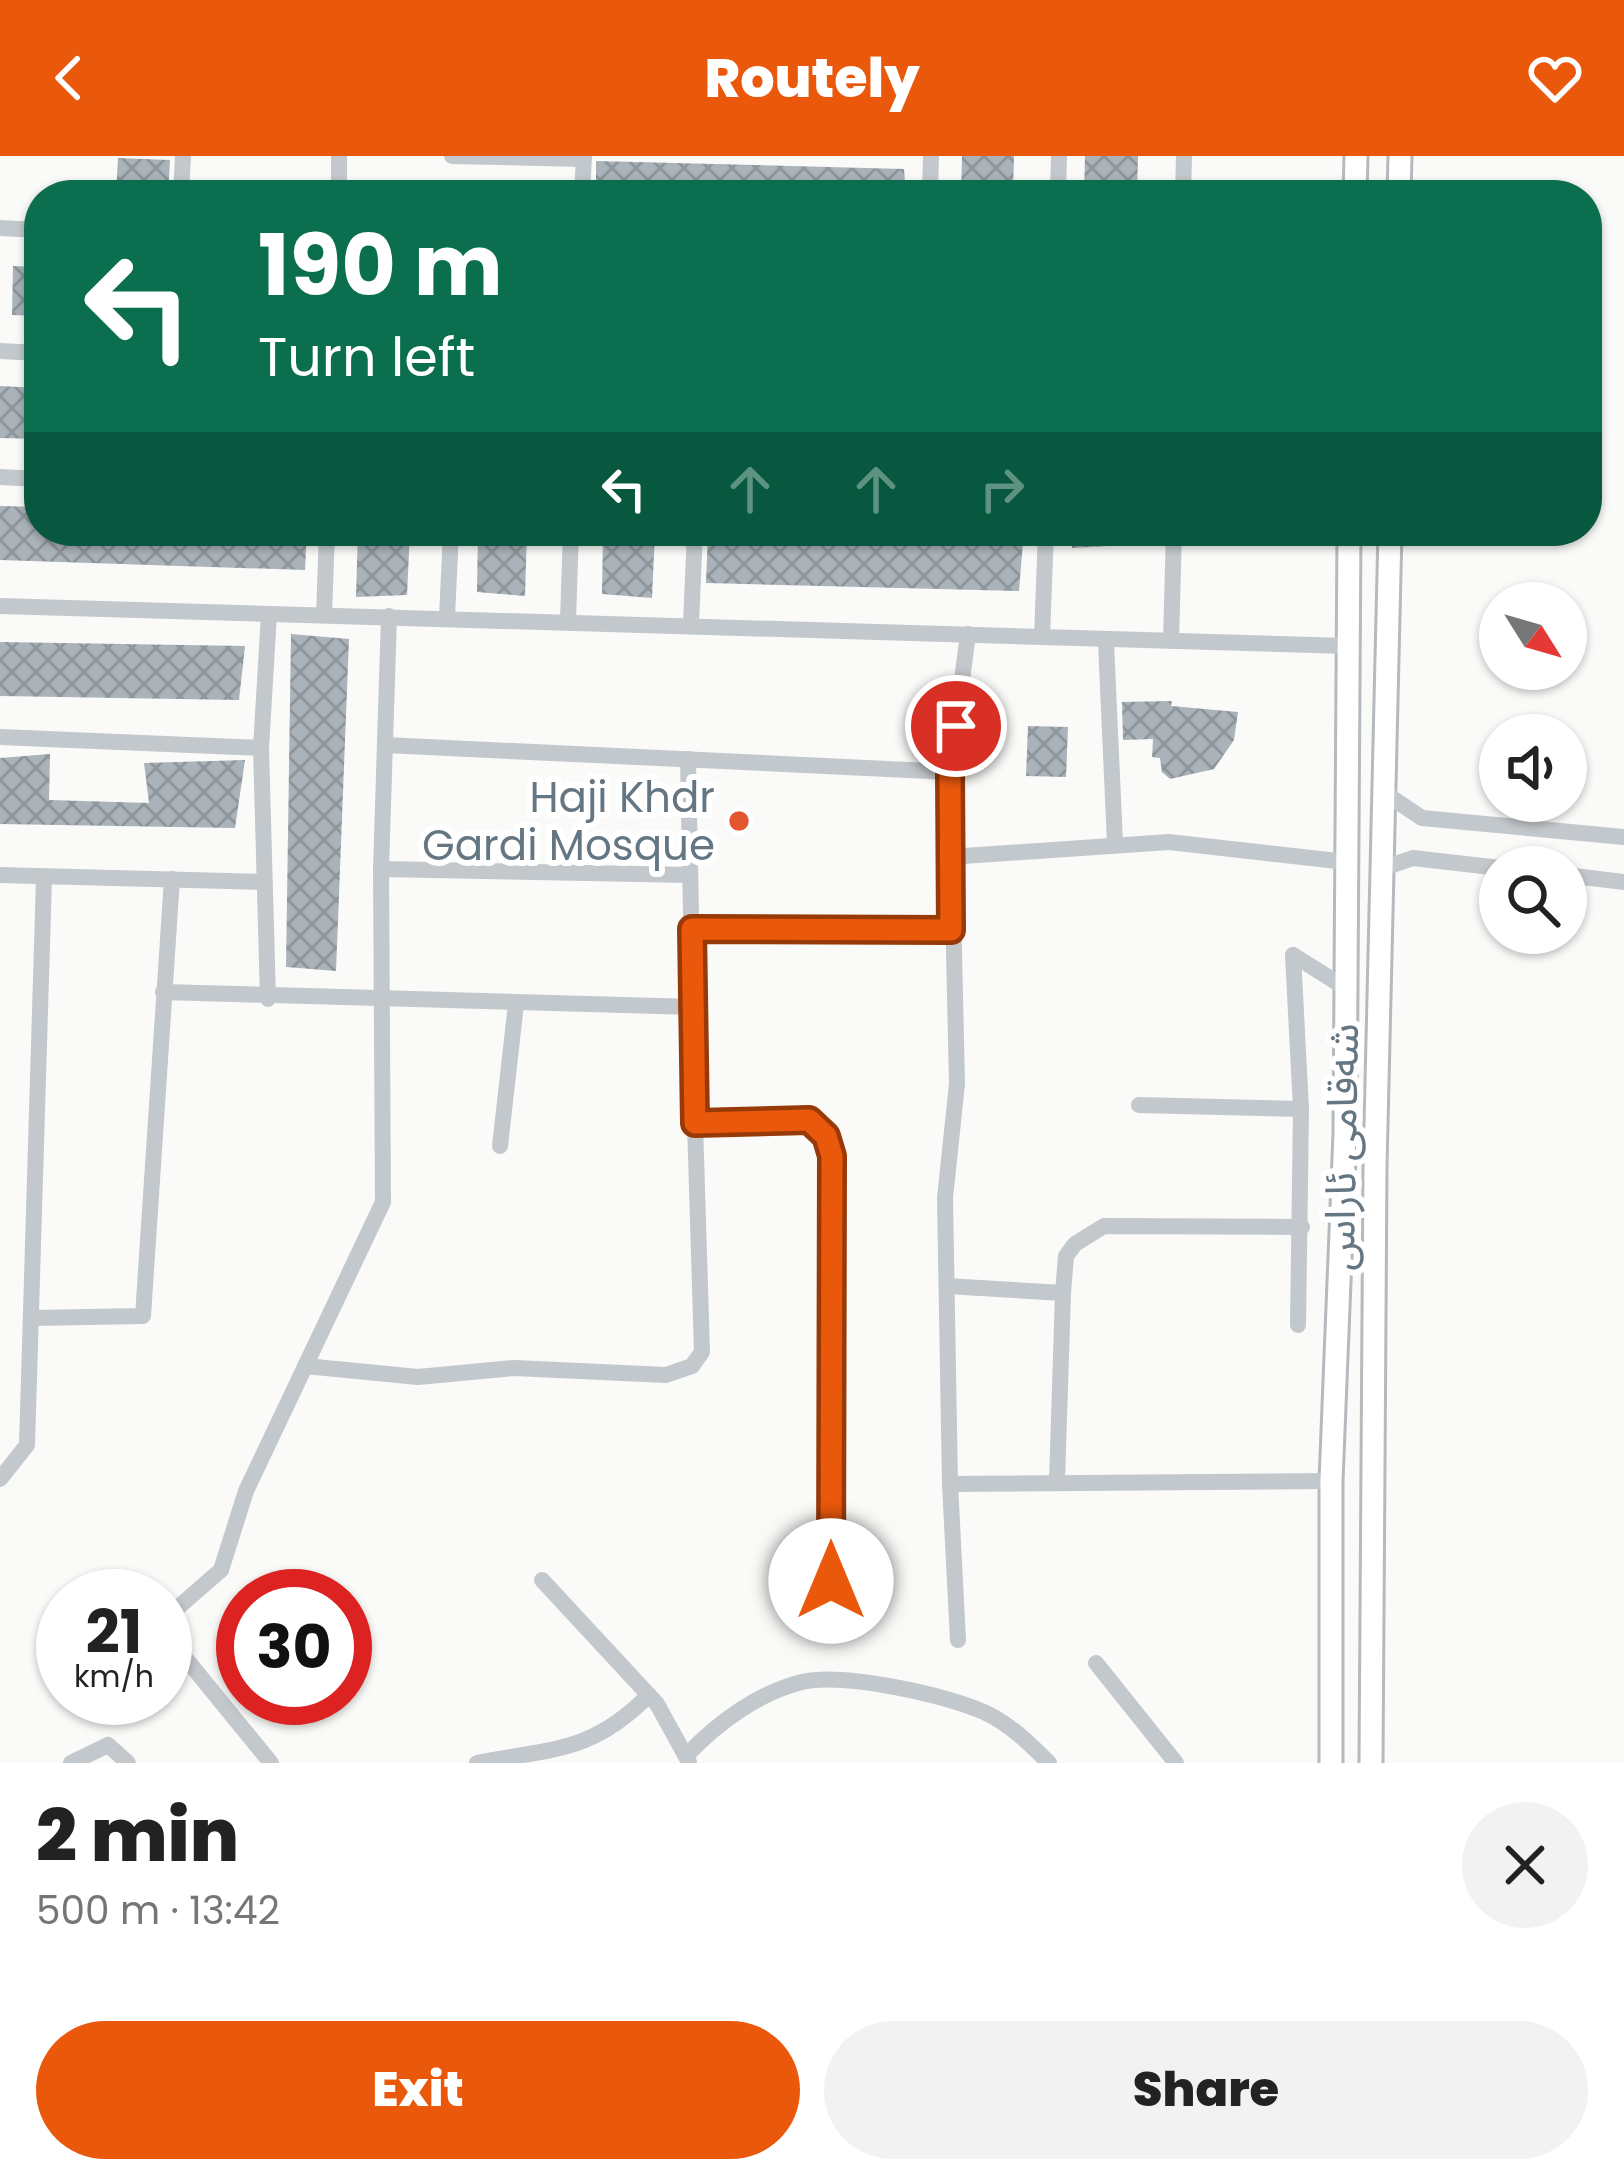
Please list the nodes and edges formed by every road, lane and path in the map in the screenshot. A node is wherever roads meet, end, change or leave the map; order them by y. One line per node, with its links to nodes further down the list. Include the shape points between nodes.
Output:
1 (452, 156): 2 (street)
2 (583, 158)
3 (326, 546): 13 (street)
4 (450, 546): 15 (street)
5 (571, 546): 16 (street)
6 (694, 546): 17 (street)
7 (1045, 546): 19 (street)
8 (1174, 546): 20 (street)
9 (1349, 546): 22 (main road, شەقامی ئاراس)
10 (1390, 546): 28 (main road, شەقامی ئاراس)
11 (0, 606): 12 (street)
12 (269, 614): 13 (street); 25 (street)
13 (324, 615): 14 (street)
14 (389, 616): 15 (street); 24 (street)
15 (447, 617): 16 (street)
16 (568, 619): 17 (street)
17 (691, 624): 18 (street)
18 (968, 634): 19 (street); 27 (street)
19 (1042, 637): 21 (street)
20 (1171, 641): 21 (street); 22 (street)
21 (1106, 643): 30 (street)
22 (1348, 646): 32 (main road, شەقامی ئاراس)
23 (0, 736): 25 (street)
24 (385, 745): 26 (street); 34 (street)
25 (262, 748): 41 (street)
26 (688, 759): 27 (street); 37 (street)
27 (950, 772): 31 (street)
28 (1383, 792): 29 (street, via 1422,818); 35 (main road, شەقامی ئاراس)
29 (1624, 837)
30 (1115, 843): 31 (street); 32 (street)
31 (950, 857): 44 (street)
32 (1346, 862): 45 (main road, شەقامی ئاراس)
33 (1479, 866): 35 (street, via 1413,858)
34 (381, 869): 37 (street); 47 (street)
35 (1382, 869): 56 (main road, شەقامی ئاراس)
36 (0, 875): 38 (street)
37 (690, 875): 43 (street)
38 (44, 878): 40 (street); 60 (street)
39 (1587, 878): 42 (street)
40 (172, 879): 41 (street); 46 (street)
41 (263, 882): 48 (street)
42 (1624, 882)
43 (692, 929): 44 (street); 50 (street)
44 (951, 930): 58 (street, via 957,1084 945,1198)
45 (1344, 987): 52 (street, via 1293,955); 54 (main road, شەقامی ئاراس)
46 (163, 992): 48 (street); 60 (street, via 143,1316)
47 (382, 994): 48 (street); 49 (street); 62 (street, via 383,1202)
48 (268, 999)
49 (516, 1004): 50 (street); 55 (street)
50 (694, 1007): 53 (street)
51 (1139, 1105): 52 (street)
52 (1301, 1108): 57 (street)
53 (695, 1123): 62 (street, via 702,1352 692,1366 666,1375 514,1368 418,1377); 68 (street, via 809,1120 832,1156)
54 (1345, 1132): 56 (main road, via 1360,1162); 65 (main road, شەقامی ئاراس)
55 (500, 1146)
56 (1375, 1167): 80 (main road, شەقامی ئاراس)
57 (1302, 1227): 59 (street, via 1104,1226 1066,1256); 61 (street)
58 (947, 1286): 59 (street); 66 (street)
59 (1063, 1293): 64 (street)
60 (32, 1318): 63 (street, via 27,1445)
61 (1298, 1325)
62 (305, 1366): 75 (street, via 246,1491 221,1570 167,1617 169,1638)
63 (0, 1479)
64 (1057, 1481): 65 (street); 66 (street)
65 (1331, 1481): 79 (main road, شەقامی ئاراس)
66 (950, 1484): 69 (street)
67 (542, 1580): 71 (street)
68 (831, 1628)
69 (958, 1640)
70 (1096, 1663): 78 (street)
71 (650, 1695): 72 (street); 76 (street, via 592,1738 541,1756)
72 (688, 1760): 77 (street, via 708,1732 807,1681 950,1701 1013,1729)
73 (71, 1763): 74 (street, via 108,1745)
74 (128, 1763)
75 (271, 1763)
76 (477, 1763)
77 (1049, 1763)
78 (1176, 1763)
79 (1331, 1763)
80 (1371, 1763)

